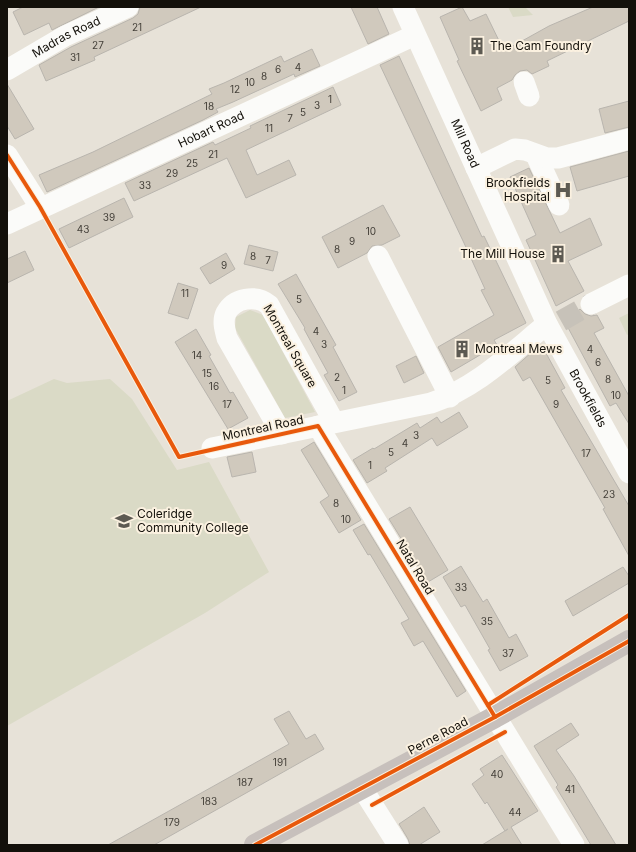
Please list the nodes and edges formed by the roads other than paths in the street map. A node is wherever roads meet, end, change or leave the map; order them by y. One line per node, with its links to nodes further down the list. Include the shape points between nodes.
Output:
1 (128, 7): 4 (street, Madras Road, via 65,36)
2 (403, 7): 3 (street, Mill Road)
3 (416, 35): 8 (street, Mill Road); 10 (street, Hobart Road)
4 (7, 70)
5 (629, 139): 7 (street, via 558,158)
6 (7, 155): 10 (street)
7 (536, 155): 8 (street, via 515,149); 9 (street)
8 (476, 168): 15 (street, Mill Road)
9 (559, 205)
10 (40, 207): 11 (street, Hobart Road)
11 (7, 224)
12 (378, 256): 16 (street)
13 (629, 285): 14 (street)
14 (591, 304)
15 (552, 324): 16 (street, Montreal Road, via 467,388); 20 (street, Brookfields)
16 (450, 397): 17 (street, Montreal Road)
17 (326, 424): 18 (street, Montreal Road); 18 (street, Montreal Square, via 268,305 258,298 248,298 231,307 226,314 224,323 227,338); 22 (street, Natal Road)
18 (282, 434): 19 (street, Montreal Road)
19 (212, 448)
20 (629, 474)
21 (629, 641): 22 (main road, Perne Road)
22 (495, 717): 23 (main road, Perne Road); 26 (street, Natal Road)
23 (362, 788): 24 (main road, Perne Road); 25 (street)
24 (255, 845)
25 (398, 845)
26 (574, 845)

